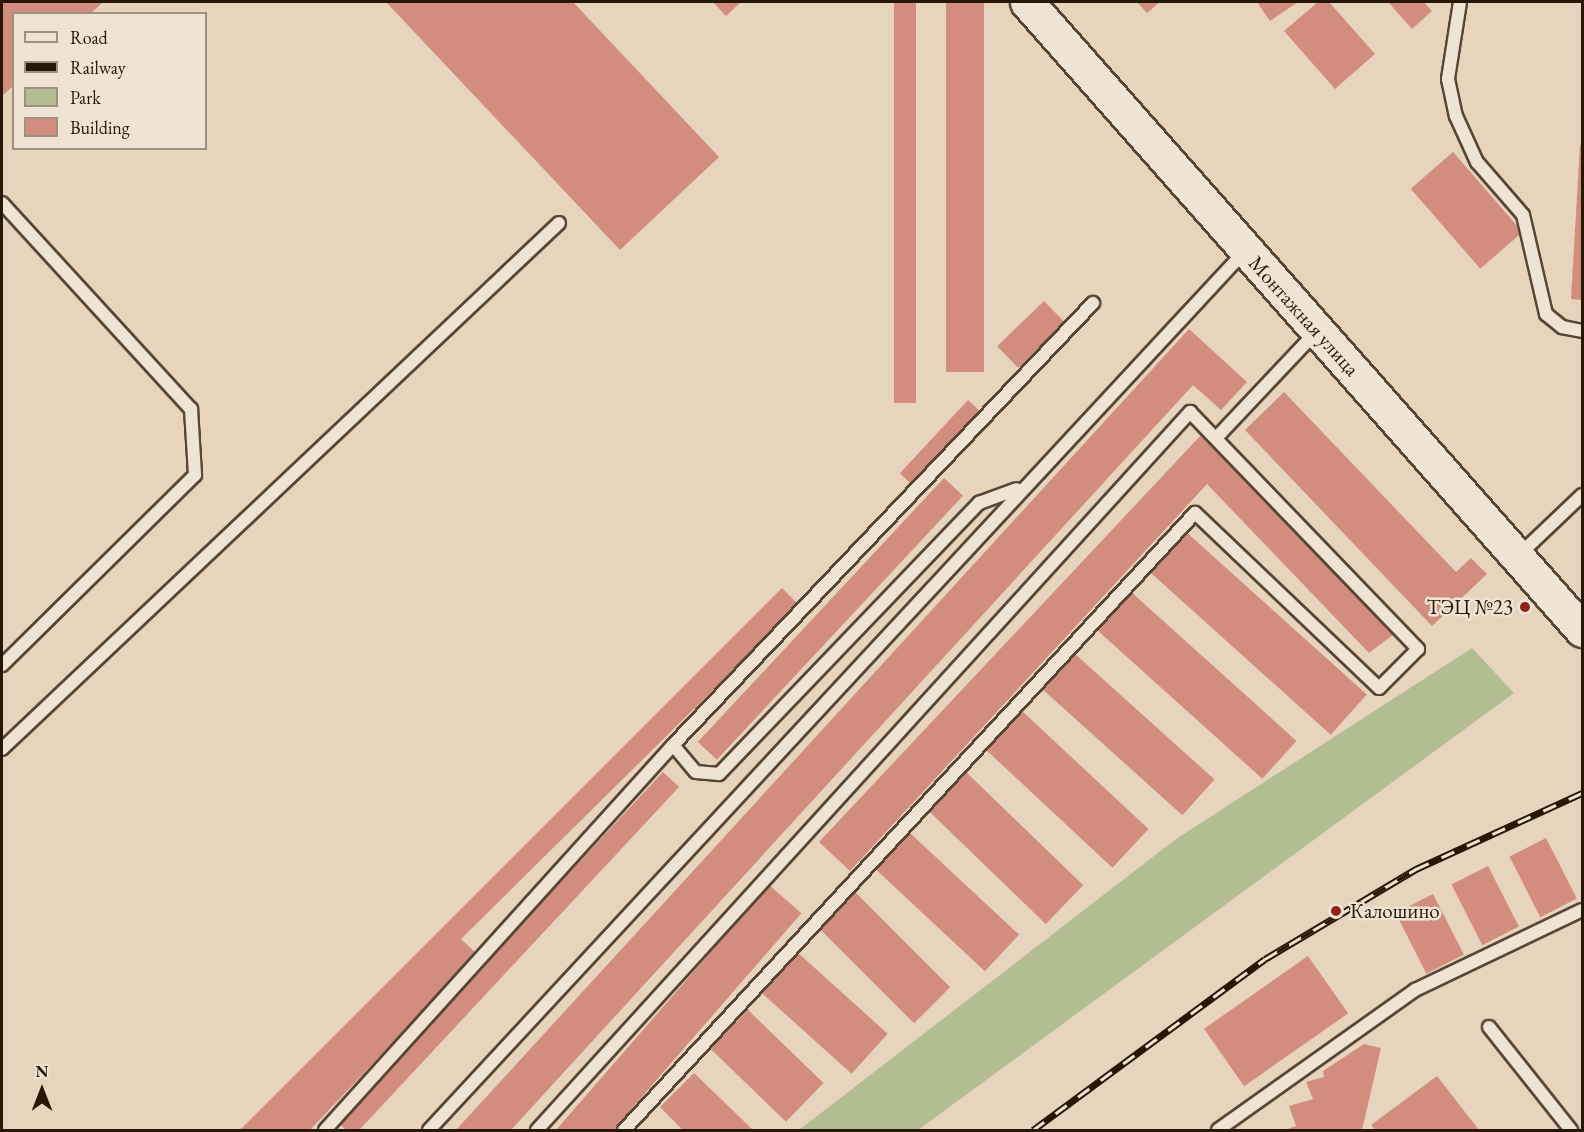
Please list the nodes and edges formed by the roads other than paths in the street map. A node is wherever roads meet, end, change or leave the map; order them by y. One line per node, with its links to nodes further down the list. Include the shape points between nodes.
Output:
1 (1027, 2): 5 (main road, Монтажная улица)
2 (1460, 2): 8 (lane, via 1448,80 1456,116 1477,162 1523,214 1546,314 1562,327)
3 (2, 203): 14 (lane, via 191,409 195,475)
4 (559, 223): 16 (lane)
5 (1245, 251): 7 (main road, Монтажная улица); 10 (lane)
6 (1093, 303): 15 (lane)
7 (1317, 330): 9 (lane); 12 (main road, Монтажная улица)
8 (1582, 330)
9 (1218, 436): 21 (lane, via 1190,412); 22 (lane, via 1418,649 1379,688 1195,513)
10 (1021, 488): 15 (lane, via 979,503 719,774 696,772); 20 (lane)
11 (1582, 495): 12 (lane)
12 (1518, 556): 13 (main road, Монтажная улица)
13 (1582, 630)
14 (2, 665)
15 (673, 745): 19 (lane)
16 (2, 749)
17 (1582, 910): 23 (lane, via 1415,990)
18 (1489, 1027): 24 (lane)
19 (325, 1131)
20 (429, 1131)
21 (537, 1131)
22 (624, 1131)
23 (1218, 1131)
24 (1570, 1131)

